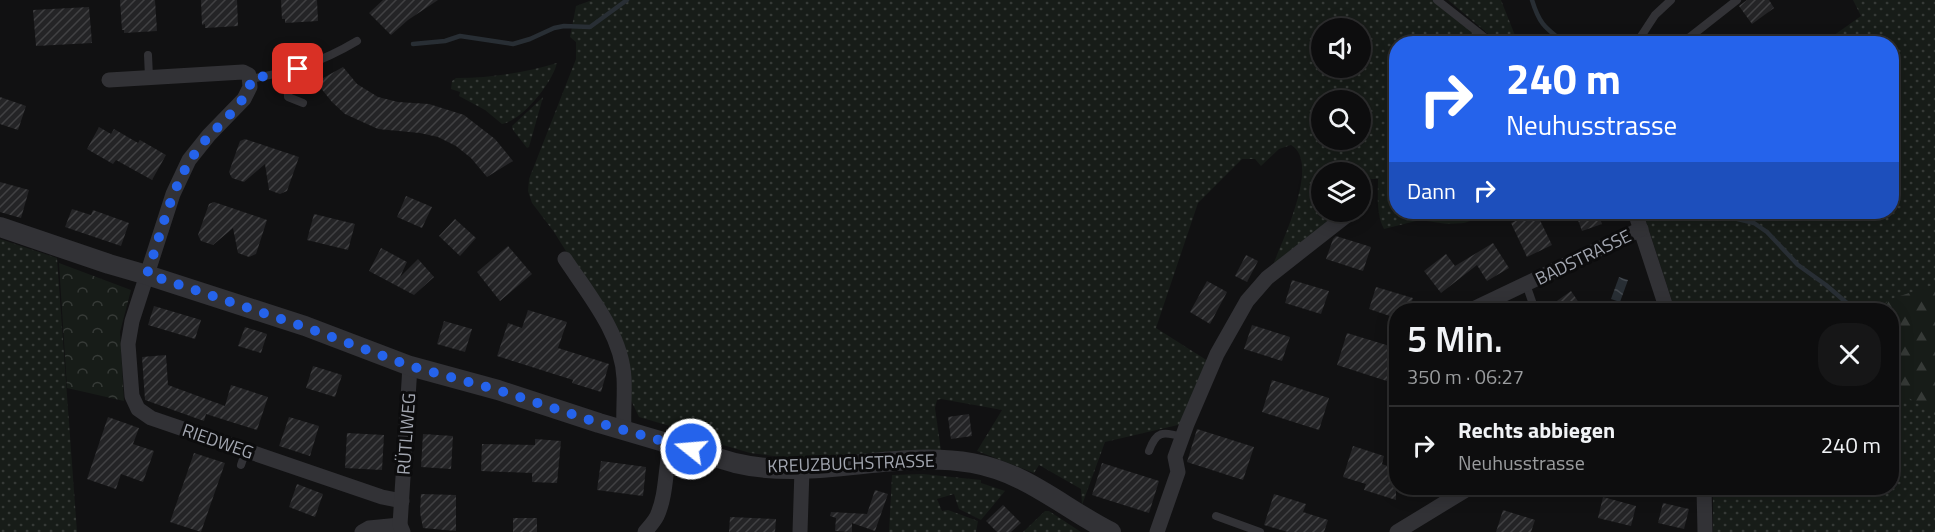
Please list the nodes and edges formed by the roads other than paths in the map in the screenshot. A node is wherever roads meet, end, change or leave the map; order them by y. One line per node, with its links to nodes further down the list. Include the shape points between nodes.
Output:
1 (1437, 0): 4 (lane)
2 (1671, 0): 5 (lane, via 1654,15)
3 (1737, 0): 6 (lane)
4 (1483, 36)
5 (1641, 36)
6 (1691, 36)
7 (357, 41): 9 (lane, via 320,61)
8 (148, 56): 10 (lane)
9 (287, 72): 11 (lane); 13 (lane, via 288,97)
10 (149, 77): 11 (street, via 243,72); 12 (street)
11 (251, 79): 19 (street, RIEDWEG, via 244,99 189,160 173,194)
12 (110, 80)
13 (303, 103)
14 (1637, 219): 17 (street, BADSTRASSE)
15 (1338, 222): 26 (street, via 1267,278 1247,301 1217,354)
16 (0, 226): 19 (street, KREUZBUCHSTRASSE)
17 (1641, 229): 20 (street, BADSTRASSE); 23 (street, BADSTRASSE)
18 (564, 259): 25 (street, via 596,305 619,348 624,377)
19 (147, 274): 24 (street, KREUZBUCHSTRASSE); 32 (street, RIEDWEG, via 128,344 134,403 143,414 244,458)
20 (1526, 285): 21 (street, BADSTRASSE); 22 (lane, BADSTRASSE)
21 (1486, 303)
22 (1532, 303)
23 (1665, 303)
24 (410, 366): 25 (street, KREUZBUCHSTRASSE); 32 (street, RÜTLIWEG)
25 (624, 429): 27 (street, KREUZBUCHSTRASSE)
26 (1182, 437): 28 (lane, via 1160,434); 39 (street, via 1175,457 1178,472)
27 (671, 443): 29 (street, KREUZBUCHSTRASSE, via 751,466); 36 (street, via 657,517)
28 (1149, 451)
29 (802, 469): 37 (street); 38 (street, KREUZBUCHSTRASSE, via 915,459 974,463 1028,482)
30 (1457, 495): 41 (street)
31 (1704, 495): 42 (street)
32 (402, 501): 34 (street)
33 (1216, 516): 40 (lane)
34 (402, 529): 35 (street, via 369,528)
35 (362, 532)
36 (645, 532)
37 (800, 532)
38 (1111, 532)
39 (1157, 532)
40 (1260, 532)
41 (1397, 532)
42 (1705, 532)

